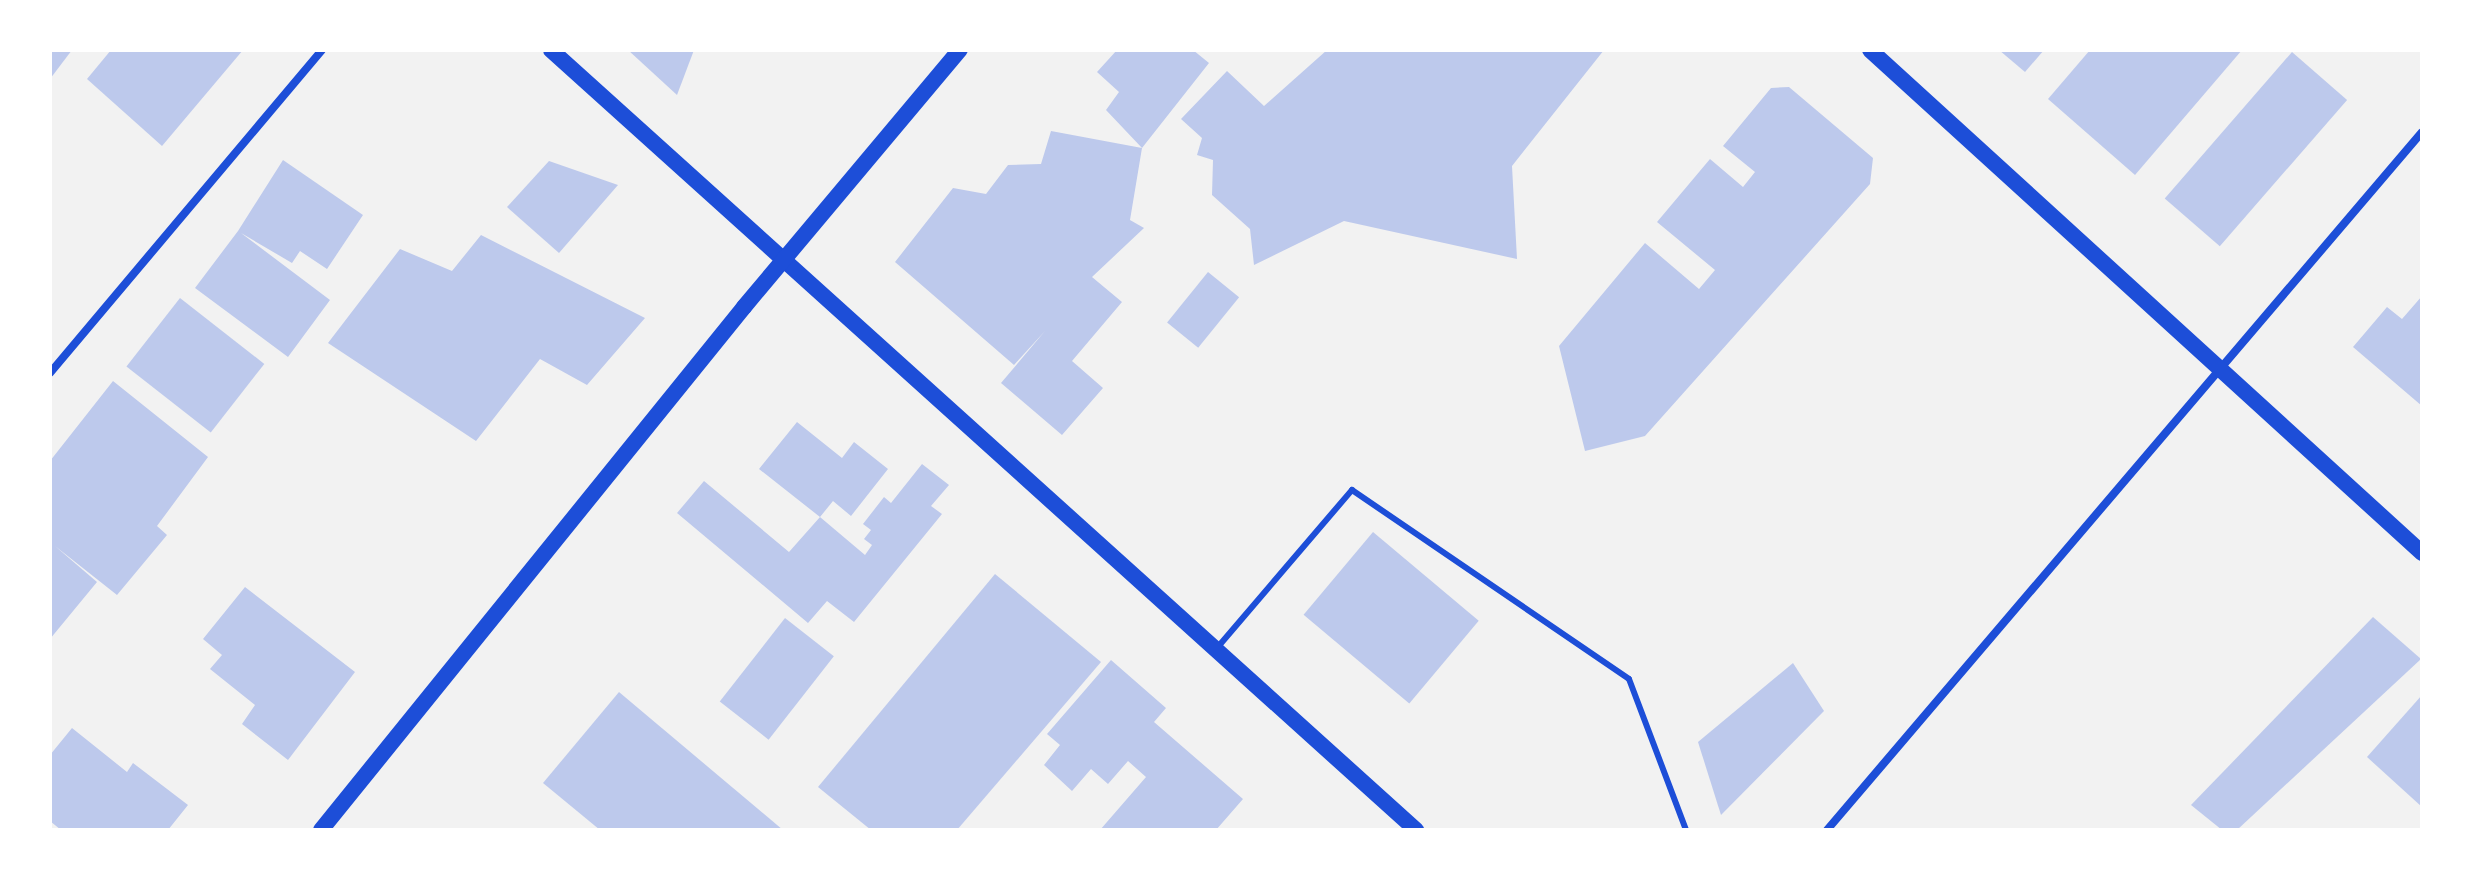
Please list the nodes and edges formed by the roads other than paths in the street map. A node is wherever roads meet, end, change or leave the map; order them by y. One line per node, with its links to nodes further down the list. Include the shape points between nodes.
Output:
1 (322, 50): 8 (street)
2 (551, 50): 6 (main road)
3 (960, 50): 6 (main road)
4 (1870, 50): 7 (main road)
5 (2422, 132): 7 (street)
6 (783, 260): 10 (main road); 11 (main road)
7 (2221, 368): 9 (main road); 14 (street)
8 (50, 373)
9 (2422, 553)
10 (1217, 649): 12 (main road); 13 (lane, via 1352,490 1629,679)
11 (321, 830)
12 (1416, 830)
13 (1686, 830)
14 (1827, 830)

